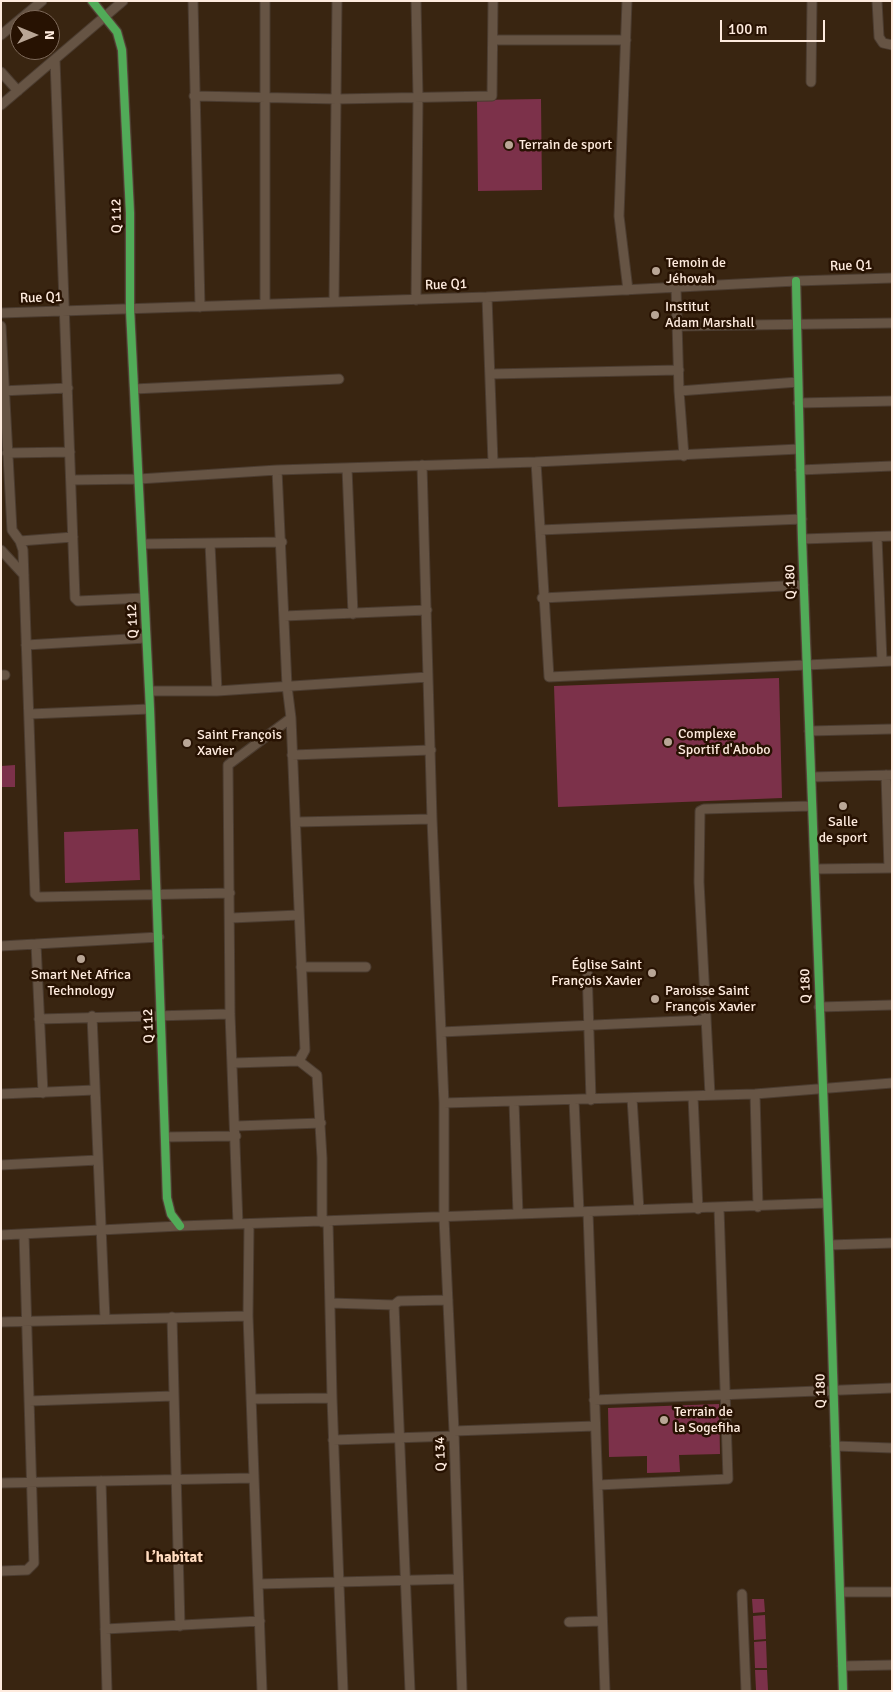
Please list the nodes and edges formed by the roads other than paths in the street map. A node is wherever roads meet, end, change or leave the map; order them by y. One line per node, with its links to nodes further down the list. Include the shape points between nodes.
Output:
1 (42, 1): 13 (street)
2 (92, 1): 12 (street, Q 112)
3 (123, 1): 12 (street)
4 (193, 1): 22 (street)
5 (265, 1): 24 (street)
6 (336, 1): 25 (street)
7 (416, 1): 23 (street)
8 (493, 1): 14 (street)
9 (627, 1): 15 (street)
10 (812, 1): 20 (street)
11 (877, 1): 16 (street, via 879,37 883,43)
12 (105, 18): 17 (street); 36 (street, Q 112, via 120,38 122,50 130,212)
13 (1, 35)
14 (493, 40): 15 (street); 23 (street, via 492,96)
15 (626, 40): 30 (street, via 619,216)
16 (892, 45)
17 (60, 56)
18 (55, 60): 21 (street); 37 (street)
19 (1, 72): 21 (street)
20 (811, 82)
21 (18, 91): 26 (street)
22 (194, 96): 24 (street); 35 (street)
23 (418, 97): 25 (street); 32 (street)
24 (265, 98): 25 (street); 34 (street)
25 (337, 99): 33 (street)
26 (1, 105)
27 (892, 278): 28 (street, Rue Q1)
28 (796, 281): 29 (street, Rue Q1); 40 (street, Q 180)
29 (676, 287): 30 (street, Rue Q1); 42 (street)
30 (628, 290): 31 (street, Rue Q1)
31 (487, 297): 32 (street, Rue Q1); 44 (street)
32 (416, 300): 33 (street, Rue Q1)
33 (334, 302): 34 (street, Rue Q1)
34 (265, 304): 35 (street, Rue Q1)
35 (200, 307): 36 (street, Rue Q1)
36 (130, 309): 37 (street, Rue Q1); 48 (street, Q 112)
37 (64, 311): 38 (street, Rue Q1); 47 (street)
38 (1, 313)
39 (892, 323): 40 (street)
40 (797, 324): 42 (street); 46 (street, Q 180)
41 (1, 326): 49 (street)
42 (678, 326): 43 (street)
43 (679, 370): 44 (street); 50 (street)
44 (490, 374): 58 (street)
45 (339, 379): 48 (street)
46 (798, 382): 50 (street); 52 (street, Q 180)
47 (68, 388): 49 (street); 54 (street)
48 (134, 389): 65 (street, Q 112)
49 (4, 391): 55 (street)
50 (679, 391): 56 (street)
51 (892, 401): 52 (street)
52 (798, 403): 53 (street, Q 180)
53 (800, 449): 56 (street); 64 (street, Q 180)
54 (70, 452): 55 (street); 66 (street)
55 (7, 453): 61 (street)
56 (684, 456): 57 (street)
57 (536, 462): 58 (street); 69 (street)
58 (493, 463): 59 (street)
59 (422, 465): 62 (street); 84 (street, Q 134)
60 (892, 466): 64 (street)
61 (4, 467): 68 (street)
62 (347, 468): 63 (street); 85 (street)
63 (277, 470): 65 (street); 76 (street)
64 (800, 470): 67 (street, Q 180)
65 (139, 479): 66 (street); 77 (street, Q 112)
66 (71, 480): 73 (street)
67 (802, 519): 69 (street); 74 (street, Q 180)
68 (12, 530): 70 (street); 75 (street, via 13,536)
69 (540, 530): 83 (street)
70 (1, 531)
71 (877, 536): 72 (street); 74 (street); 89 (street)
72 (892, 536)
73 (73, 537): 75 (street); 82 (street, via 76,600)
74 (802, 539): 81 (street, Q 180)
75 (20, 541): 80 (street)
76 (282, 542): 78 (street); 86 (street)
77 (142, 544): 78 (street); 82 (street, Q 112)
78 (210, 544): 95 (street)
79 (1, 550): 80 (street)
80 (24, 574): 88 (street)
81 (804, 586): 83 (street); 91 (street, Q 180)
82 (144, 598): 87 (street, Q 112)
83 (542, 598): 91 (street, via 547,675 551,678)
84 (427, 610): 85 (street); 92 (street, Q 134)
85 (353, 614): 86 (street)
86 (284, 616): 93 (street)
87 (146, 638): 88 (street); 94 (street, Q 112)
88 (26, 646): 97 (street)
89 (882, 661): 90 (street); 91 (street)
90 (892, 661)
91 (806, 664): 100 (street, Q 180)
92 (428, 677): 93 (street); 101 (street, Q 134)
93 (287, 686): 95 (street); 98 (street)
94 (149, 691): 95 (street); 96 (street, Q 112)
95 (217, 691)
96 (150, 709): 97 (street); 111 (street, Q 112)
97 (30, 714): 111 (street, via 36,896)
98 (291, 718): 102 (street); 110 (street, via 228,765)
99 (892, 730): 100 (street)
100 (810, 731): 104 (street, Q 180)
101 (431, 750): 102 (street); 106 (street, Q 134)
102 (292, 755): 107 (street)
103 (889, 775): 104 (street); 108 (street)
104 (811, 778): 105 (street, Q 180)
105 (812, 806): 109 (street, Q 180); 126 (street, via 700,811)
106 (432, 819): 107 (street); 128 (street, Q 134)
107 (296, 822): 112 (street)
108 (891, 868): 109 (street)
109 (815, 869): 121 (street, Q 180)
110 (230, 893): 111 (street); 113 (street)
111 (158, 895): 114 (street, Q 112)
112 (299, 915): 113 (street); 117 (street)
113 (231, 918): 122 (street)
114 (159, 937): 115 (street); 124 (street, Q 112)
115 (36, 944): 116 (street); 125 (street)
116 (1, 946)
117 (301, 967): 118 (street); 129 (street, via 305,1050)
118 (366, 967)
119 (588, 967): 127 (street)
120 (892, 1005): 121 (street)
121 (819, 1007): 132 (street, Q 180)
122 (230, 1014): 124 (street); 130 (street)
123 (92, 1016): 124 (street); 125 (street); 133 (street)
124 (161, 1016): 147 (street, Q 112)
125 (39, 1019): 134 (street)
126 (704, 1020): 127 (street); 138 (street)
127 (590, 1025): 128 (street); 141 (street)
128 (441, 1032): 143 (street, Q 134)
129 (299, 1061): 130 (street); 144 (street, via 317,1075)
130 (233, 1062): 145 (street)
131 (892, 1083): 132 (street)
132 (823, 1088): 136 (street); 150 (street, Q 180)
133 (95, 1090): 134 (street); 148 (street)
134 (43, 1092): 135 (street)
135 (1, 1094)
136 (755, 1094): 138 (street); 151 (street)
137 (693, 1096): 138 (street); 139 (street); 153 (street)
138 (710, 1096)
139 (632, 1098): 141 (street); 154 (street)
140 (574, 1100): 141 (street); 142 (street); 155 (street)
141 (591, 1100)
142 (514, 1102): 143 (street); 156 (street)
143 (444, 1103): 157 (street, Q 134)
144 (320, 1123): 145 (street); 158 (street)
145 (236, 1126): 146 (street)
146 (236, 1136): 147 (street); 159 (street)
147 (165, 1137): 161 (street, Q 112, via 168,1206)
148 (98, 1160): 149 (street); 162 (street)
149 (1, 1165)
150 (827, 1203): 151 (street); 166 (street, Q 180)
151 (758, 1207): 152 (street)
152 (719, 1208): 153 (street); 178 (street)
153 (698, 1209): 154 (street)
154 (639, 1210): 155 (street)
155 (584, 1212): 156 (street); 181 (street)
156 (518, 1214): 157 (street)
157 (444, 1218): 158 (street); 167 (street, Q 134)
158 (325, 1221): 160 (street); 168 (street)
159 (238, 1224): 160 (street); 161 (street)
160 (249, 1224): 170 (street)
161 (180, 1226): 162 (street)
162 (102, 1230): 163 (street); 172 (street)
163 (24, 1234): 164 (street); 174 (street)
164 (1, 1235)
165 (892, 1243): 166 (street)
166 (829, 1245): 176 (street, Q 180)
167 (448, 1300): 169 (street, via 399,1301); 184 (street, Q 134)
168 (330, 1303): 169 (street); 179 (street)
169 (394, 1306): 185 (street)
170 (248, 1316): 171 (street); 180 (street)
171 (172, 1317): 172 (street); 177 (street)
172 (105, 1319): 174 (street)
173 (1, 1322): 174 (street)
174 (27, 1322): 182 (street)
175 (892, 1388): 176 (street)
176 (834, 1390): 178 (street); 187 (street, Q 180)
177 (173, 1396): 182 (street); 190 (street)
178 (727, 1396): 181 (street); 194 (street, via 727,1480)
179 (332, 1398): 180 (street); 186 (street)
180 (252, 1399): 189 (street)
181 (594, 1400): 183 (street)
182 (30, 1401): 192 (street)
183 (595, 1426): 184 (street); 194 (street)
184 (454, 1434): 185 (street); 196 (street, Q 134)
185 (399, 1438): 186 (street); 198 (street)
186 (333, 1440): 197 (street)
187 (835, 1446): 188 (street); 200 (street, Q 180)
188 (892, 1448)
189 (253, 1478): 190 (street); 199 (street)
190 (176, 1479): 191 (street); 206 (street)
191 (101, 1481): 192 (street); 207 (street)
192 (32, 1482): 193 (street); 195 (street, via 34,1563 27,1570)
193 (1, 1483)
194 (598, 1485): 204 (street)
195 (1, 1571)
196 (458, 1579): 198 (street); 214 (street, Q 134)
197 (339, 1582): 198 (street); 199 (street); 212 (street)
198 (405, 1582): 213 (street)
199 (258, 1584): 203 (street)
200 (840, 1592): 201 (street); 209 (street, Q 180)
201 (892, 1592)
202 (742, 1594): 216 (street)
203 (260, 1621): 206 (street); 211 (street)
204 (602, 1621): 205 (street); 215 (street)
205 (569, 1622)
206 (180, 1626): 207 (street)
207 (105, 1629): 210 (street)
208 (892, 1665): 209 (street)
209 (842, 1666): 217 (street, Q 180)
210 (107, 1691)
211 (262, 1691)
212 (343, 1691)
213 (410, 1691)
214 (462, 1691)
215 (605, 1691)
216 (746, 1691)
217 (843, 1691)

